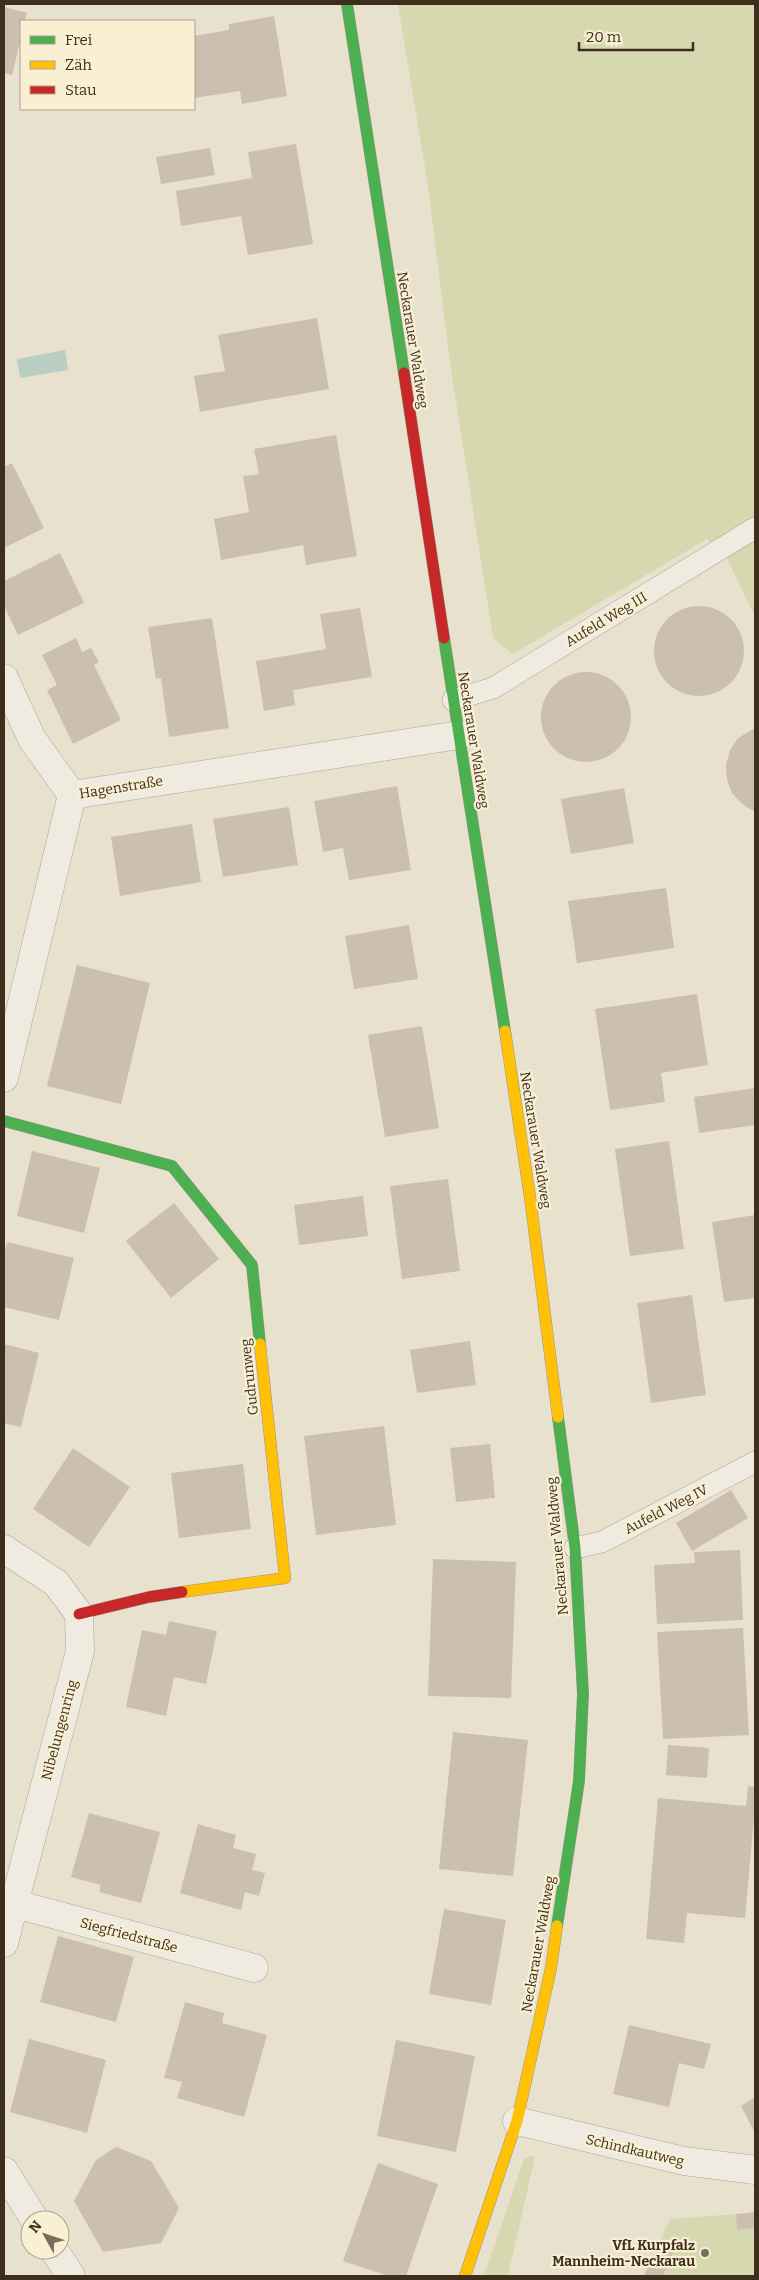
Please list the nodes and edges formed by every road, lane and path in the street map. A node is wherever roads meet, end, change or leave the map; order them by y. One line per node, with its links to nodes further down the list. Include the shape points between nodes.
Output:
1 (347, 4): 4 (street, Neckarauer Waldweg)
2 (755, 528): 4 (lane, Aufeld Weg III, via 493,688)
3 (4, 678): 6 (street, via 32,739)
4 (453, 700): 5 (street, Neckarauer Waldweg)
5 (458, 735): 6 (street, Hagenstraße); 10 (street, Neckarauer Waldweg, via 530,1198)
6 (72, 795): 7 (street, Hagenstraße)
7 (4, 1078)
8 (4, 1121): 12 (street, Gudrunweg, via 172,1166 252,1265 285,1578 149,1597)
9 (755, 1462): 10 (lane, Aufeld Weg IV, via 602,1542)
10 (575, 1548): 16 (street, Neckarauer Waldweg, via 583,1694 579,1781 551,1968)
11 (4, 1549): 12 (street, via 56,1583)
12 (79, 1614): 13 (street, Nibelungenring, via 80,1651)
13 (9, 1902): 14 (street, Nibelungenring); 15 (street, Siegfriedstraße)
14 (4, 1943)
15 (254, 1968)
16 (517, 2121): 17 (street, Schindkautweg, via 684,2161); 22 (street, Neckarauer Waldweg)
17 (755, 2170)
18 (4, 2171): 19 (street)
19 (29, 2210)
20 (60, 2260): 21 (street)
21 (69, 2276)
22 (465, 2276)

